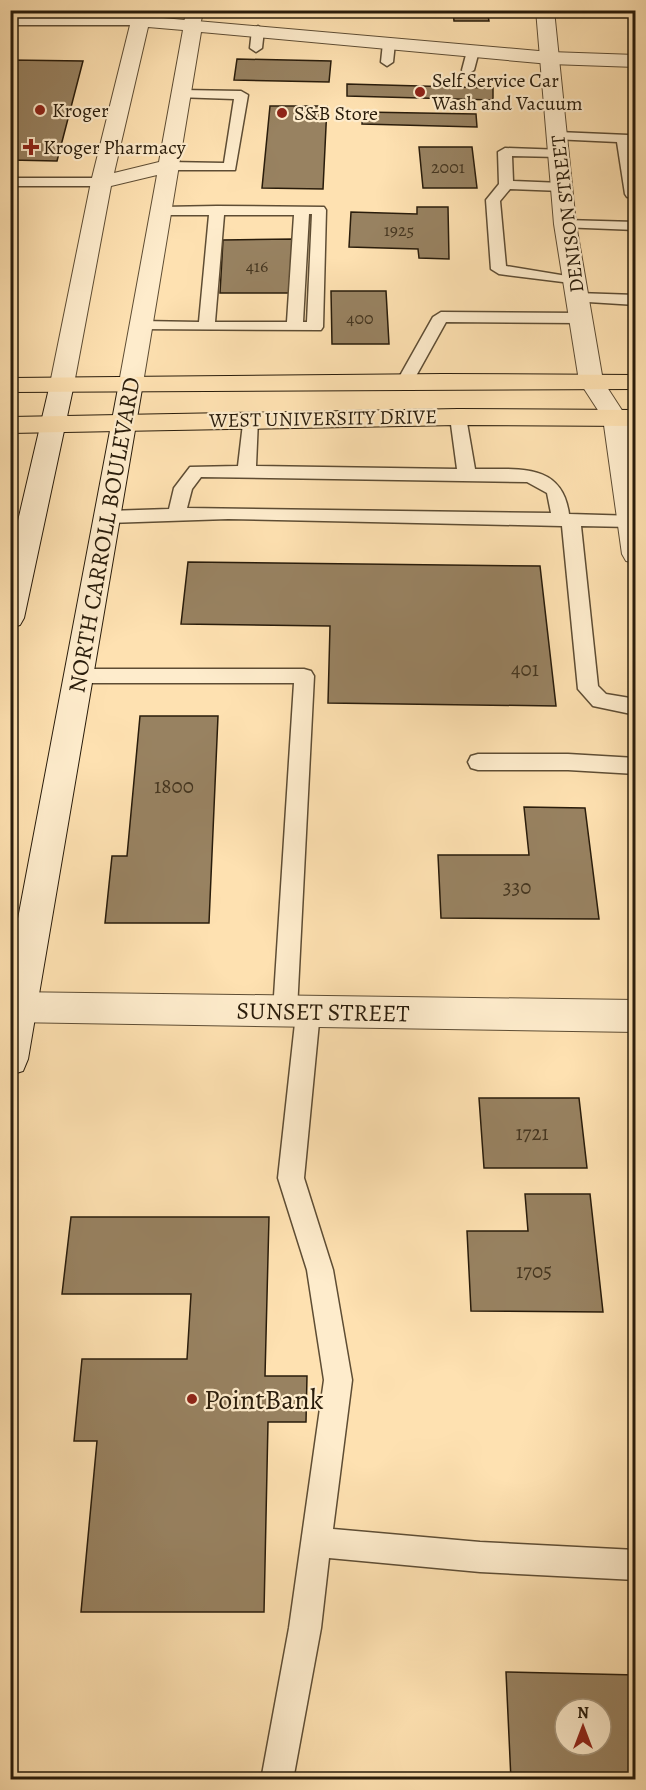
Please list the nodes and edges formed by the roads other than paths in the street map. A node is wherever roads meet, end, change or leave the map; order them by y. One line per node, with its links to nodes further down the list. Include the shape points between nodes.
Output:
1 (545, 10): 9 (street, DENISON STREET)
2 (141, 16): 3 (street); 5 (lane); 17 (street)
3 (194, 17): 7 (street, via 257,39); 13 (street, NORTH CARROLL BOULEVARD)
4 (10, 21): 5 (lane)
5 (43, 21): 6 (lane)
6 (10, 32)
7 (389, 43): 8 (street); 11 (lane)
8 (473, 51): 9 (street); 12 (lane)
9 (549, 58): 10 (street); 14 (street, DENISON STREET)
10 (636, 61)
11 (387, 62)
12 (468, 70)
13 (181, 94): 15 (street, NORTH CARROLL BOULEVARD); 15 (lane, via 241,95 230,167)
14 (559, 145): 18 (lane, via 505,152); 19 (street, DENISON STREET); 20 (lane, via 623,138)
15 (169, 166): 17 (street); 22 (street, NORTH CARROLL BOULEVARD)
16 (10, 182): 17 (lane)
17 (101, 182): 33 (street)
18 (506, 185): 19 (lane); 25 (lane, via 493,200 499,269)
19 (562, 187): 23 (street, DENISON STREET)
20 (632, 194)
21 (217, 210): 22 (lane); 28 (lane); 28 (lane, via 318,210 315,327)
22 (162, 211): 27 (street, NORTH CARROLL BOULEVARD)
23 (565, 224): 24 (lane); 25 (street, DENISON STREET)
24 (636, 226)
25 (577, 299): 26 (lane); 29 (lane, via 441,317); 30 (street, DENISON STREET)
26 (636, 300)
27 (141, 326): 28 (lane); 32 (street, NORTH CARROLL BOULEVARD)
28 (207, 326)
29 (405, 381): 30 (main road, WEST UNIVERSITY DRIVE); 32 (main road, WEST UNIVERSITY DRIVE)
30 (591, 381): 31 (main road, WEST UNIVERSITY DRIVE); 36 (street)
31 (636, 382)
32 (132, 383): 33 (main road, WEST UNIVERSITY DRIVE); 38 (street, NORTH CARROLL BOULEVARD)
33 (62, 384): 34 (main road, WEST UNIVERSITY DRIVE); 39 (street)
34 (10, 385)
35 (458, 417): 36 (main road, WEST UNIVERSITY DRIVE); 37 (main road, WEST UNIVERSITY DRIVE); 42 (lane)
36 (625, 418): 46 (street)
37 (250, 419): 38 (main road, WEST UNIVERSITY DRIVE); 41 (lane)
38 (125, 421): 39 (main road, WEST UNIVERSITY DRIVE); 44 (street, NORTH CARROLL BOULEVARD)
39 (53, 424): 40 (main road, WEST UNIVERSITY DRIVE); 48 (street)
40 (10, 425)
41 (247, 470): 42 (lane); 43 (lane, via 196,471 183,488)
42 (467, 475): 45 (lane, via 528,476 551,483 558,492)
43 (177, 515): 44 (lane); 45 (lane)
44 (108, 517): 49 (street, NORTH CARROLL BOULEVARD)
45 (566, 520): 46 (lane); 50 (lane, via 576,570 588,689 600,701)
46 (631, 521): 47 (street)
47 (636, 554)
48 (10, 618)
49 (79, 676): 53 (street, NORTH CARROLL BOULEVARD); 54 (lane, via 304,676)
50 (636, 707)
51 (478, 762): 52 (lane)
52 (636, 766)
53 (15, 1008): 54 (street, SUNSET STREET); 56 (street, NORTH CARROLL BOULEVARD)
54 (296, 1012): 55 (street, SUNSET STREET); 57 (lane, via 291,1178 320,1270 338,1380)
55 (636, 1016)
56 (10, 1059)
57 (316, 1542): 58 (lane, via 480,1557); 59 (lane, via 305,1628)
58 (636, 1565)
59 (277, 1779)

